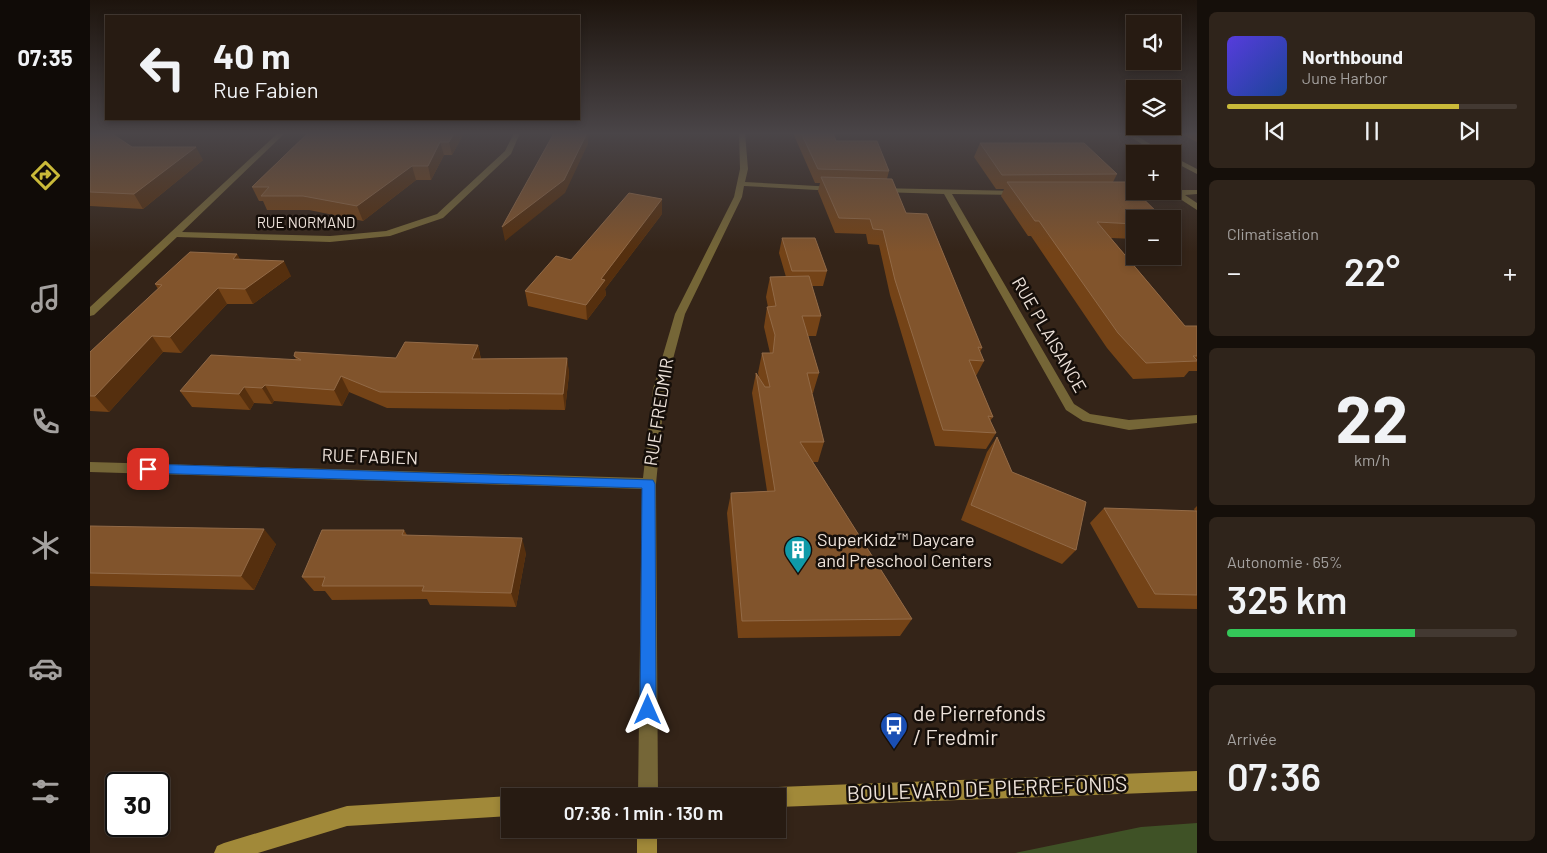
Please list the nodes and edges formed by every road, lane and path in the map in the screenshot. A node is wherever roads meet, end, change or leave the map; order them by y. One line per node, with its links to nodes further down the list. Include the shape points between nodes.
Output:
1 (240, 173): 15 (street)
2 (486, 173): 15 (street, RUE NORMAND, via 440,216 387,234 330,239)
3 (743, 173): 4 (street, RUE FREDMIR)
4 (742, 184): 5 (street); 19 (street, RUE FREDMIR, via 734,208 686,298 674,331 659,389)
5 (848, 189)
6 (868, 190): 7 (street)
7 (947, 192): 9 (street); 17 (street, RUE PLAISANCE, via 1070,407 1086,418 1129,425)
8 (1197, 192): 12 (street)
9 (1031, 193)
10 (1108, 193): 11 (street)
11 (1126, 193)
12 (1181, 194)
13 (1181, 197): 14 (street)
14 (1197, 207)
15 (175, 234): 16 (street)
16 (90, 314)
17 (1197, 419)
18 (90, 467): 19 (street, RUE FABIEN)
19 (649, 484): 21 (street, RUE FREDMIR)
20 (1197, 781): 22 (main road, BOULEVARD DE PIERREFONDS)
21 (648, 788)
22 (786, 797)
23 (501, 807): 25 (main road, via 347,816)
24 (647, 838): 26 (main road)
25 (224, 853)
26 (647, 853)

